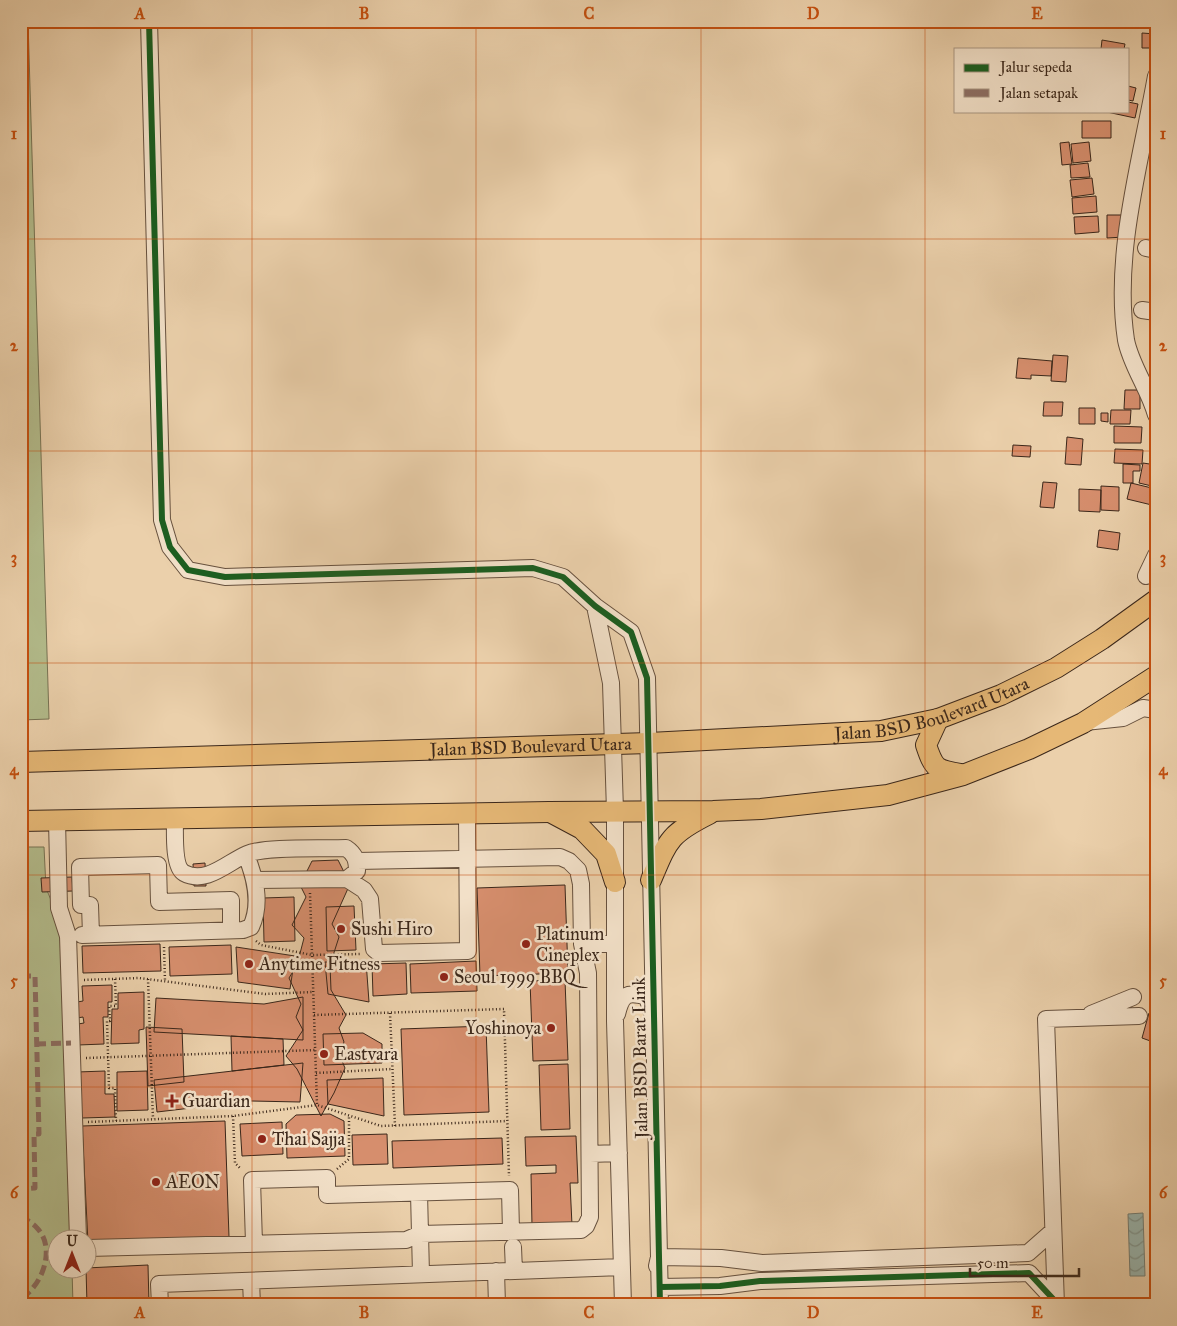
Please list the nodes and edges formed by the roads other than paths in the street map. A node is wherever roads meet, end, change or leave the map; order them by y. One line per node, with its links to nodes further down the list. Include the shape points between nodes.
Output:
1 (149, 21): 7 (street, Jalan BSD Barat Link, via 162,520 170,547 188,570 225,577 533,568 564,577)
2 (1156, 76): 3 (street, via 1124,247 1127,342)
3 (1156, 415)
4 (1156, 555): 5 (street)
5 (1146, 576)
6 (1156, 600): 10 (main road, Jalan BSD Boulevard Utara, via 1056,668 1001,695)
7 (595, 606): 12 (street, Jalan BSD Barat Link, via 632,632 647,678); 13 (street, Jalan BSD Barat Link, via 611,683)
8 (1156, 676): 11 (main road)
9 (1156, 710): 11 (street, via 1143,708 1123,718)
10 (938, 719): 12 (main road, Jalan BSD Boulevard Utara, via 881,731); 15 (main road, via 926,745 931,762 939,770)
11 (1083, 723): 15 (main road)
12 (649, 743): 13 (main road, Jalan BSD Boulevard Utara); 16 (street, Jalan BSD Barat Link)
13 (613, 744): 14 (main road, Jalan BSD Boulevard Utara); 18 (street, Jalan BSD Barat Link)
14 (21, 762)
15 (963, 775): 19 (main road, via 888,795)
16 (651, 811): 18 (main road); 19 (main road); 29 (street, Jalan BSD Barat Link)
17 (549, 812): 18 (main road); 20 (main road); 30 (main road, via 582,829 606,854)
18 (615, 812): 30 (street, Jalan BSD Barat Link)
19 (713, 812): 29 (main road, via 681,828 665,846)
20 (466, 813): 21 (main road); 25 (street)
21 (175, 818): 22 (main road); 24 (street, via 177,864 182,872 209,875)
22 (57, 820): 23 (main road); 33 (street, via 59,908)
23 (21, 821)
24 (246, 854): 26 (street, via 346,848); 28 (street)
25 (467, 859): 26 (street); 27 (street, via 468,951 379,953 374,949 370,898); 34 (street, via 560,857 570,861 578,870 582,884)
26 (357, 862): 27 (street, via 357,871)
27 (347, 879): 28 (street)
28 (256, 880): 31 (street, via 256,918 251,927)
29 (651, 880): 39 (street, Jalan BSD Barat Link)
30 (615, 882): 35 (street, Jalan BSD Barat Link)
31 (237, 930): 32 (street); 32 (street, via 231,900 160,902 158,865 80,868 81,905 90,904)
32 (91, 935): 33 (street)
33 (68, 936): 44 (street)
34 (582, 944): 35 (street); 42 (street, via 588,973)
35 (615, 944): 40 (street, Jalan BSD Barat Link)
36 (1133, 997): 38 (street)
37 (1139, 1016): 38 (street)
38 (1082, 1018): 45 (street, via 1046,1019)
39 (654, 1020): 40 (street, via 647,997 635,993 620,1001); 51 (street, Jalan BSD Barat Link)
40 (615, 1022): 41 (street, Jalan BSD Barat Link)
41 (619, 1153): 42 (street); 53 (street, Jalan BSD Barat Link)
42 (590, 1154): 47 (street, via 590,1217 586,1226 581,1230)
43 (419, 1192): 46 (street); 47 (street, via 510,1190); 48 (street, via 327,1195 327,1178 252,1180)
44 (78, 1228)
45 (1053, 1230): 50 (street); 61 (street)
46 (420, 1234): 47 (street); 48 (street, via 406,1240); 57 (street)
47 (512, 1239): 54 (street)
48 (254, 1244): 49 (street)
49 (98, 1248)
50 (1028, 1253): 52 (street, via 762,1263); 56 (street)
51 (659, 1257): 52 (street); 60 (street, Jalan BSD Barat Link); 66 (street)
52 (721, 1258): 59 (street)
53 (622, 1267): 54 (street); 65 (street, Jalan BSD Barat Link)
54 (514, 1271): 55 (street)
55 (496, 1272): 57 (street); 64 (street)
56 (1028, 1273): 59 (street, via 760,1280); 61 (street)
57 (421, 1274): 58 (street)
58 (251, 1280): 62 (street, via 159,1284); 63 (street)
59 (720, 1286): 60 (street)
60 (660, 1287): 67 (street, Jalan BSD Barat Link)
61 (1056, 1303)
62 (160, 1305)
63 (252, 1305)
64 (497, 1305)
65 (623, 1305)
66 (649, 1305)
67 (660, 1305)

